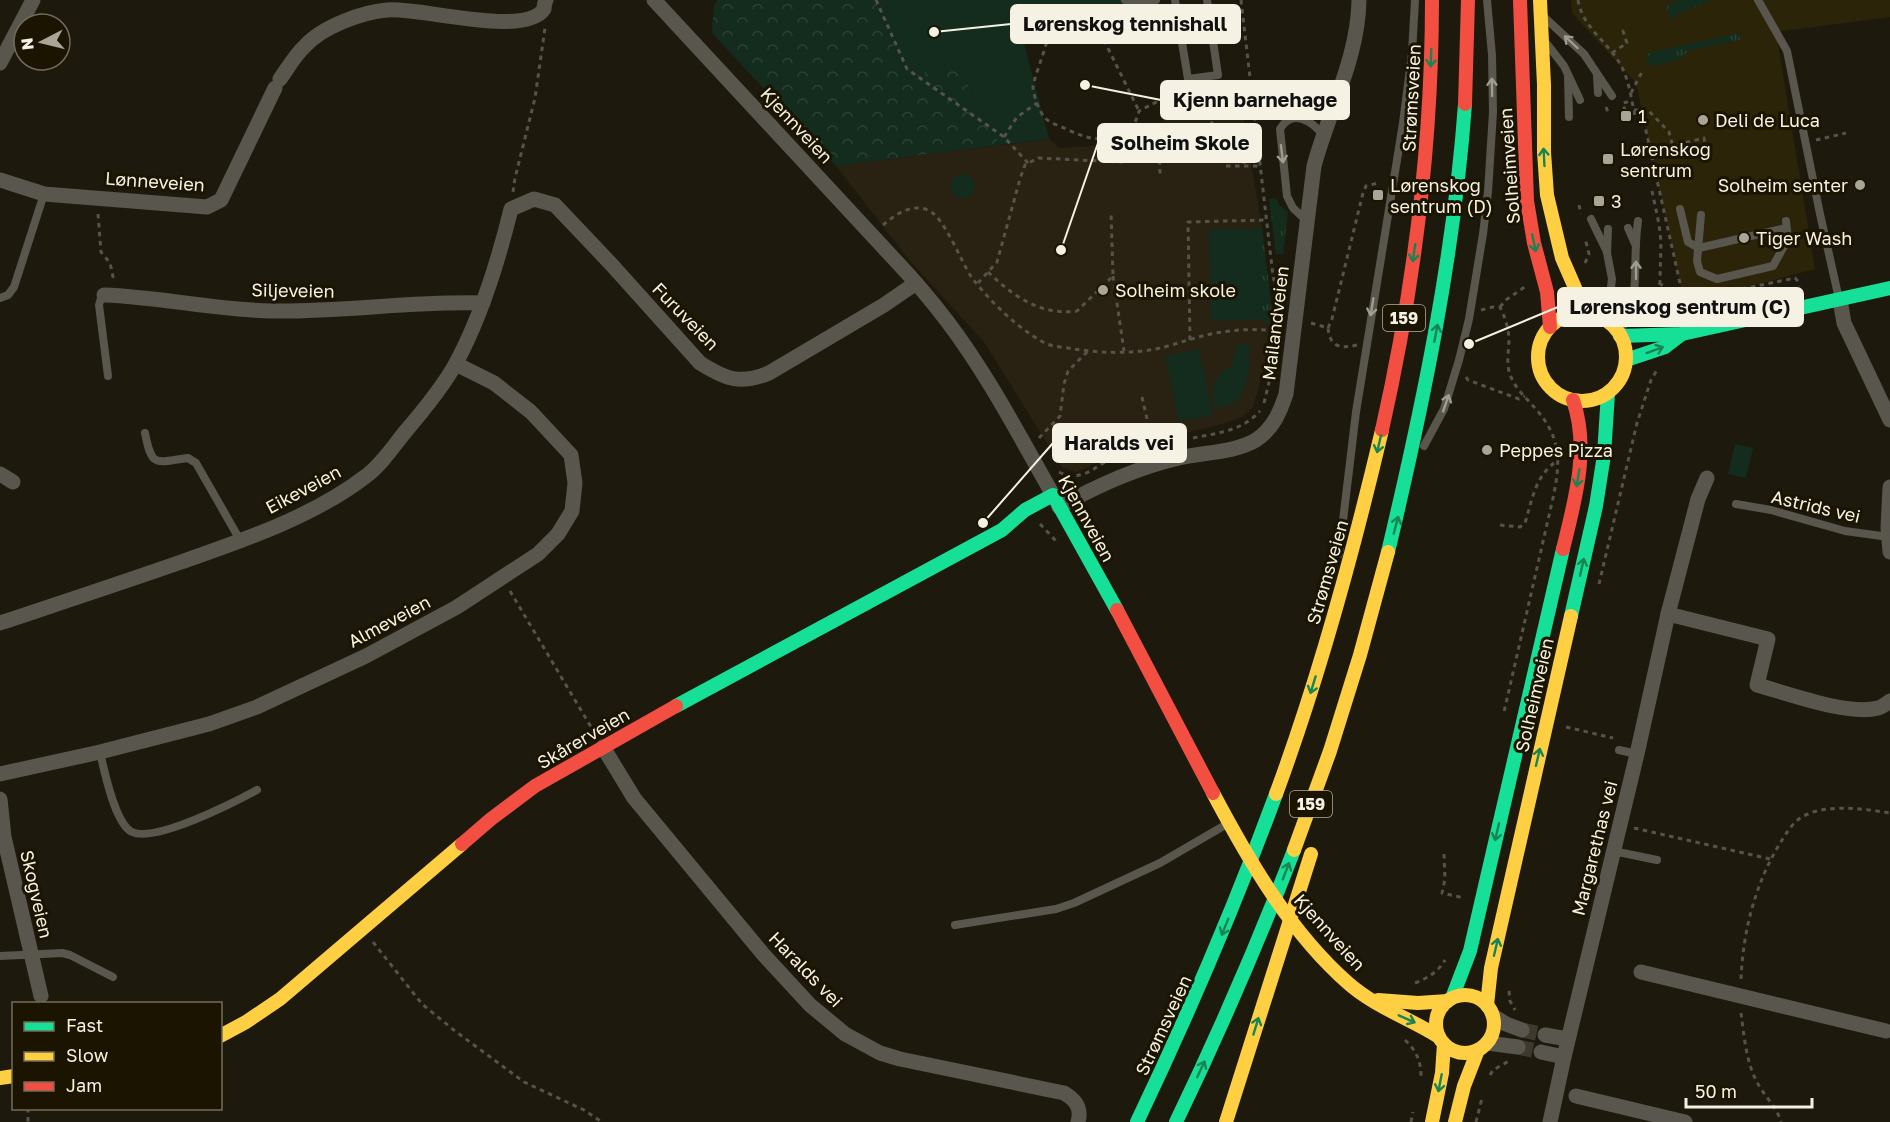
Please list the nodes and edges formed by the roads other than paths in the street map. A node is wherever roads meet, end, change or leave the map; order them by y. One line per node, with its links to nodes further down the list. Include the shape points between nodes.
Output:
1 (33, 0): 17 (street)
2 (654, 0): 38 (street, Kjennveien)
3 (1156, 0): 13 (lane)
4 (1175, 0): 5 (lane, via 1188,79 1218,75)
5 (1207, 0)
6 (1359, 0): 24 (street, Mailandveien, via 1354,45)
7 (1415, 0): 63 (lane, one-way to 63, via 1412,53 1353,431)
8 (1432, 0): 67 (main road, Strømsveien / 159, one-way to 67, via 1426,156 1402,328 1373,470)
9 (1468, 0): 55 (main road, 159, one-way to 9, via 1454,220)
10 (1487, 0): 55 (lane, one-way to 10, via 1444,409 1459,360 1477,273 1493,112)
11 (1520, 0): 45 (main road, Solheimveien, one-way to 45, via 1524,21 1527,201 1548,292)
12 (1758, 0): 42 (lane, via 1787,51)
13 (1128, 2)
14 (545, 4): 26 (street, Lønneveien, via 534,17 522,21 495,22 387,10 362,15 323,31 305,45 277,83 221,200 215,204 188,206)
15 (1540, 7): 16 (main road, Solheimveien); 18 (lane, one-way to 15, via 1584,54)
16 (1539, 36): 19 (lane, via 1558,57); 44 (main road, Solheimveien, one-way to 16, via 1562,258 1547,195)
17 (0, 63)
18 (1597, 74): 20 (lane); 21 (lane)
19 (1568, 77): 22 (lane); 23 (lane)
20 (1598, 93)
21 (1612, 96)
22 (1580, 100)
23 (1569, 117)
24 (1323, 135): 31 (street, Mailandveien); 31 (lane, one-way to 31, via 1301,118 1286,121 1280,129 1287,196)
25 (0, 180): 26 (street, Lønneveien)
26 (44, 194): 41 (lane, via 14,287)
27 (511, 209): 38 (street, Furuveien, via 534,200 555,205 700,363 730,378 743,380 769,373); 43 (street, Eikeveien)
28 (1680, 209): 36 (lane, via 1688,242)
29 (1701, 215): 36 (lane)
30 (1591, 219): 37 (lane)
31 (1306, 220): 58 (street, Mailandveien, via 1286,394 1274,423 1263,435 1244,445 1144,468)
32 (1638, 221): 35 (lane)
33 (1628, 228): 35 (lane)
34 (1608, 229): 37 (lane)
35 (1635, 246): 46 (lane, one-way to 35, via 1633,301)
36 (1699, 248): 36 (lane, via 1786,225 1788,239 1773,266 1717,279 1700,272)
37 (1607, 253): 44 (lane, via 1611,287)
38 (916, 283): 58 (street, Kjennveien, via 965,346)
39 (1890, 288): 42 (main road)
40 (104, 296): 43 (street, Siljeveien, via 270,311); 50 (lane, via 99,305)
41 (0, 298)
42 (1840, 300): 47 (main road); 53 (street, via 1844,323)
43 (483, 303): 49 (street, Eikeveien)
44 (1591, 314): 45 (main road, via 1569,316); 46 (main road)
45 (1550, 327): 52 (main road, via 1539,350 1540,369 1556,393)
46 (1619, 334): 47 (main road); 48 (main road)
47 (1682, 334): 48 (main road, one-way to 47, via 1665,347)
48 (1626, 360): 51 (main road, via 1620,380)
49 (456, 364): 60 (street, Eikeveien, via 394,447 367,475 333,498); 73 (street, Almeveien, via 494,383 531,412 571,455 575,483 572,511 558,534 538,554 503,578 366,656 257,707 209,724)
50 (108, 376)
51 (1608, 393): 52 (main road, via 1591,400); 89 (main road, Solheimveien, one-way to 51, via 1491,968 1596,506)
52 (1573, 400): 88 (main road, Solheimveien, one-way to 88, via 1582,439 1575,498 1470,951)
53 (1890, 420)
54 (145, 433): 60 (lane, via 149,454 155,460 188,458 196,463)
55 (1409, 473): 62 (main road, 159, one-way to 55)
56 (1707, 478): 65 (street, Margarethas vei)
57 (1890, 487): 61 (street)
58 (1056, 501): 70 (main road, Skårerveien, via 1030,522 1002,530); 77 (main road, Kjennveien)
59 (1736, 504): 61 (lane, Astrids vei, via 1771,510)
60 (240, 540): 66 (street, Eikeveien)
61 (1890, 546)
62 (1389, 551): 69 (main road); 104 (main road, 159, one-way to 62, via 1243,977 1308,813)
63 (1338, 565)
64 (1336, 575): 67 (lane)
65 (1668, 614): 68 (street, via 1768,639 1757,685 1861,710 1879,708); 72 (street, Margarethas vei)
66 (0, 623)
67 (1330, 629): 103 (main road, Strømsveien / 159, one-way to 103, via 1245,880)
68 (1890, 701)
69 (1348, 738)
70 (603, 747): 92 (main road, Skårerveien, via 504,808 280,999); 102 (street, Haralds vei, via 634,798 782,976 829,1022 890,1056 1064,1093 1077,1103)
71 (1619, 750): 72 (lane)
72 (1638, 750): 79 (street, Margarethas vei)
73 (100, 752): 74 (street, Almeveien); 75 (lane, via 116,809 132,832 162,831)
74 (0, 774)
75 (257, 790)
76 (0, 799): 82 (street, Skogveien, via 4,837)
77 (1231, 827): 81 (lane, via 1074,903); 87 (main road, Kjennveien, via 1270,892 1301,933 1349,984)
78 (1314, 843): 105 (main road, one-way to 78)
79 (1613, 851): 80 (lane); 94 (street, Margarethas vei)
80 (1658, 860)
81 (955, 925)
82 (31, 955): 83 (lane); 85 (lane, via 70,955); 86 (street, Skogveien)
83 (0, 956)
84 (1641, 972): 91 (street)
85 (113, 977)
86 (42, 996)
87 (1374, 1000): 88 (main road, Kjennveien); 95 (main road, Kjennveien, one-way to 95)
88 (1450, 1000): 89 (main road, via 1474,997); 95 (main road, via 1442,1006 1436,1022)
89 (1490, 1011): 90 (street, via 1506,1024); 96 (main road, via 1493,1030)
90 (1521, 1024)
91 (1886, 1031)
92 (222, 1035)
93 (1545, 1035): 94 (street)
94 (1568, 1039): 99 (street, Margarethas vei)
95 (1442, 1041): 96 (main road, via 1456,1052 1471,1053); 106 (main road, one-way to 106, via 1442,1073)
96 (1483, 1047): 97 (street); 107 (main road, via 1464,1086)
97 (1518, 1047)
98 (1541, 1052): 99 (street)
99 (1564, 1056): 100 (street, Margarethas vei)
100 (1556, 1091): 101 (lane); 108 (street, Margarethas vei)
101 (1576, 1096): 109 (street)
102 (1078, 1122)
103 (1137, 1122)
104 (1176, 1122)
105 (1227, 1122)
106 (1432, 1122)
107 (1455, 1122)
108 (1550, 1122)
109 (1685, 1122)

